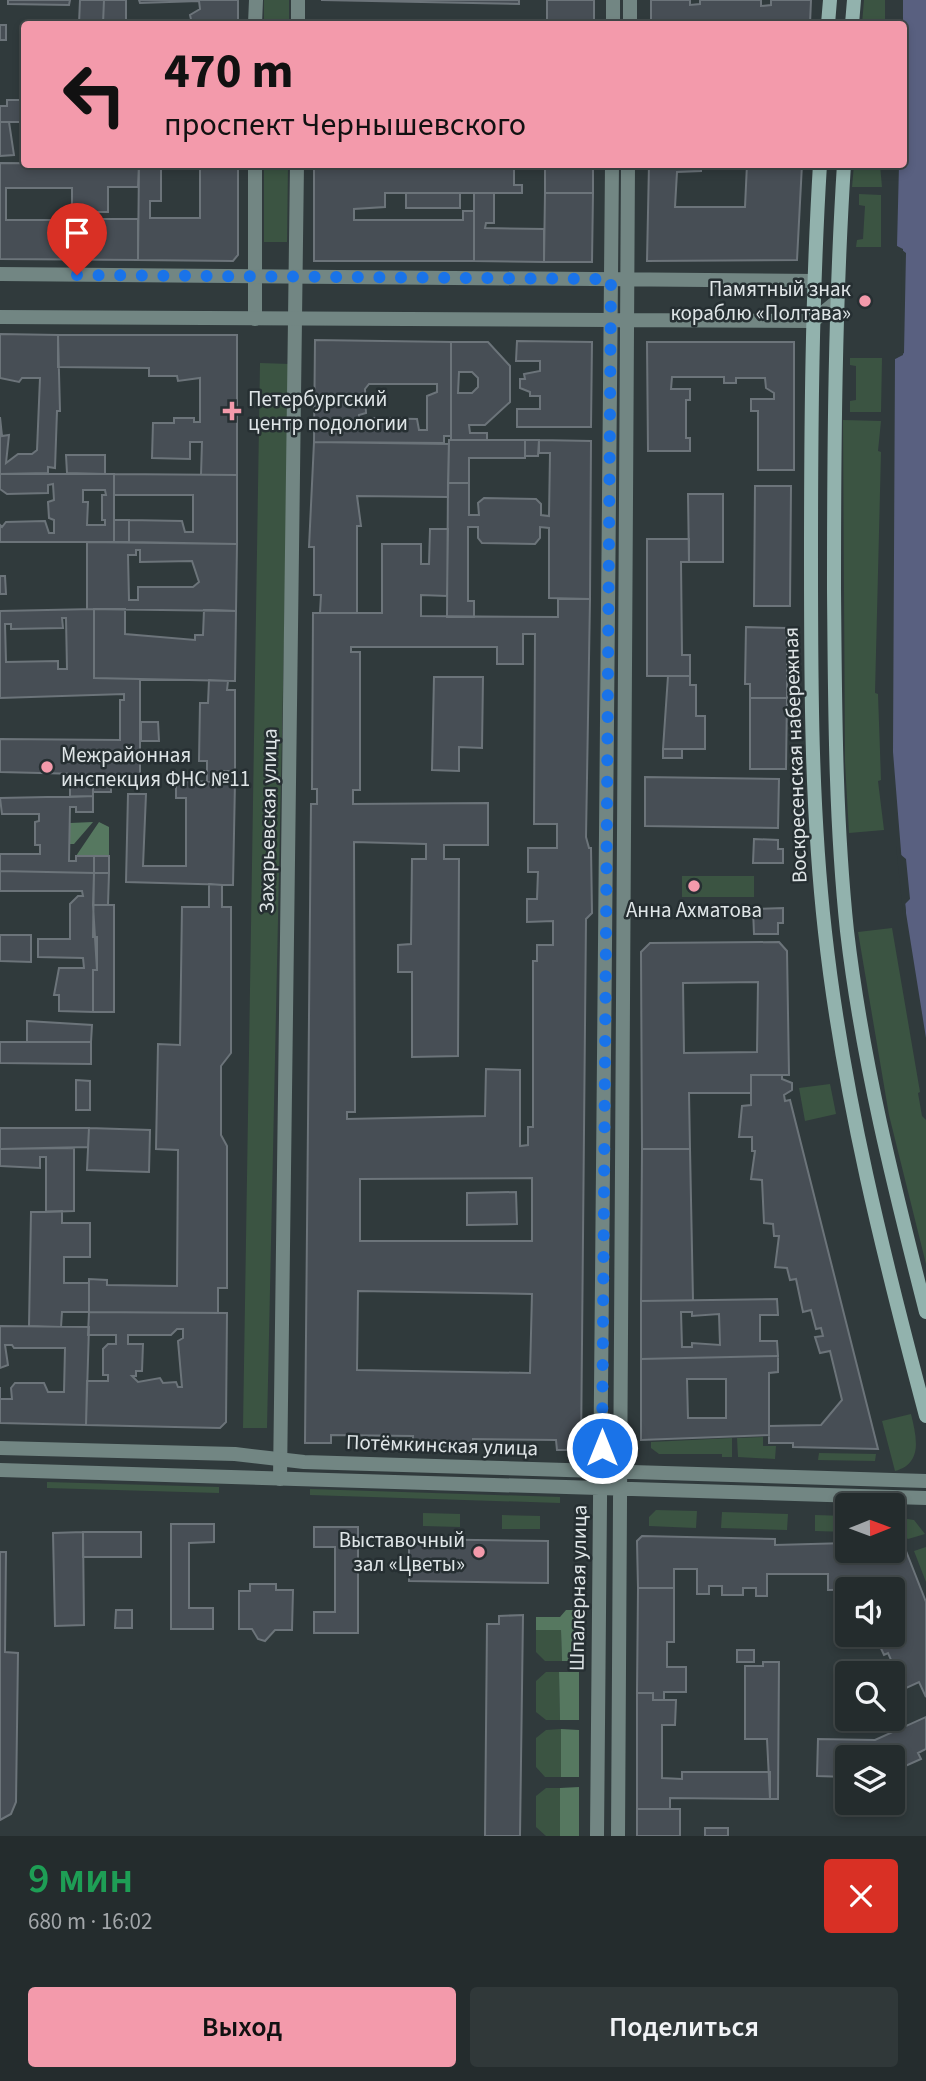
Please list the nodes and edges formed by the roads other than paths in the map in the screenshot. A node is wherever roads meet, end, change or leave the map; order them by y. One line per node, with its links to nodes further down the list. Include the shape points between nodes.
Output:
1 (256, 0): 7 (street)
2 (298, 0): 8 (street)
3 (613, 0): 9 (street)
4 (630, 0): 10 (street)
5 (830, 0): 11 (main road)
6 (854, 0): 12 (main road)
7 (256, 21)
8 (298, 21)
9 (613, 21)
10 (630, 21)
11 (828, 21)
12 (852, 21)
13 (255, 168): 20 (street)
14 (297, 168): 21 (street, Захарьевская улица)
15 (612, 168): 22 (street, Шпалерная улица)
16 (628, 168): 23 (street, Шпалерная улица)
17 (820, 168): 24 (main road, Воскресенская набережная)
18 (844, 168): 25 (main road, Воскресенская набережная)
19 (0, 274): 20 (street)
20 (255, 276): 21 (street); 27 (street)
21 (297, 276): 22 (street); 28 (street, Захарьевская улица)
22 (611, 279): 23 (street); 29 (street, Шпалерная улица)
23 (627, 279): 24 (street); 30 (street, Шпалерная улица)
24 (814, 281): 31 (main road, Воскресенская набережная)
25 (835, 303): 31 (street); 32 (main road, Воскресенская набережная, via 835,763 848,933 877,1116)
26 (0, 317): 27 (street)
27 (255, 318): 28 (street)
28 (297, 319): 29 (street); 35 (street, Захарьевская улица)
29 (610, 320): 30 (street); 37 (street, Шпалерная улица)
30 (627, 320): 31 (street); 38 (street, Шпалерная улица)
31 (813, 321): 33 (main road, Воскресенская набережная, via 811,763 824,922 855,1116)
32 (926, 1312)
33 (926, 1416)
34 (0, 1448): 35 (street, Потёмкинская улица)
35 (280, 1459): 37 (street, Потёмкинская улица); 39 (street, Захарьевская улица)
36 (0, 1470): 39 (street, Потёмкинская улица)
37 (601, 1471): 38 (street, Потёмкинская улица); 41 (street, Шпалерная улица)
38 (619, 1471): 40 (street, Потёмкинская улица); 42 (street, Шпалерная улица)
39 (280, 1479): 41 (street, Потёмкинская улица)
40 (926, 1481)
41 (601, 1489): 42 (street, Потёмкинская улица); 44 (street, Шпалерная улица)
42 (619, 1489): 43 (street, Потёмкинская улица); 45 (street, Шпалерная улица)
43 (926, 1498)
44 (597, 1836)
45 (618, 1836)

